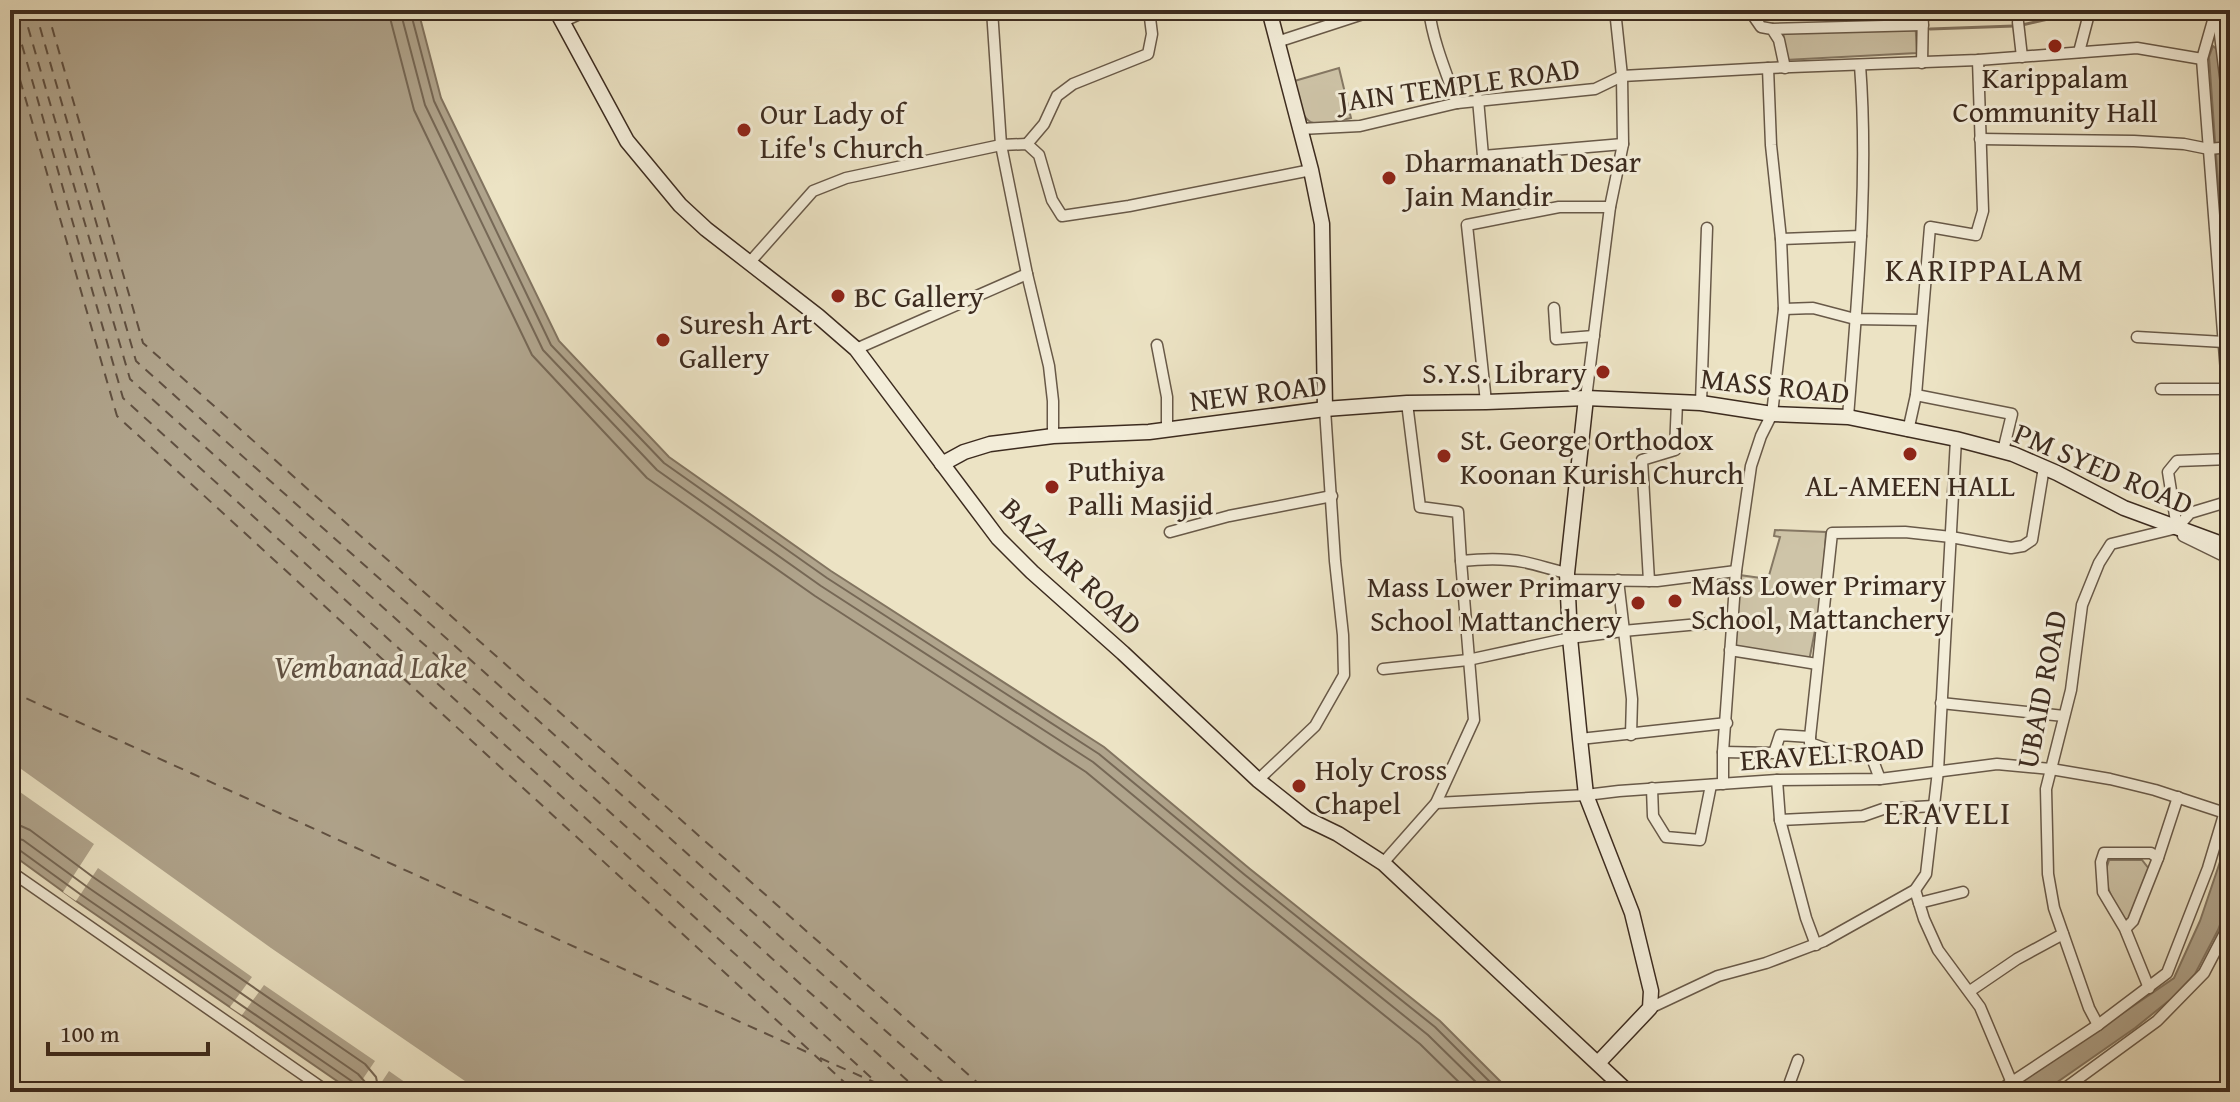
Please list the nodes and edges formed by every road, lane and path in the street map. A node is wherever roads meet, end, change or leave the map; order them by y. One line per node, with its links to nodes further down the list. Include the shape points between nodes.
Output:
1 (588, 10): 12 (street)
2 (992, 10): 33 (street)
3 (1149, 10): 31 (street, via 1148,54 1073,84 1057,96)
4 (1269, 10): 16 (street)
5 (1365, 10): 16 (street)
6 (1429, 10): 27 (street)
7 (1615, 10): 25 (street)
8 (1755, 10): 15 (street, via 1752,14 1761,27)
9 (1923, 10): 13 (street)
10 (2090, 10): 17 (street)
11 (2216, 10): 19 (street); 28 (street)
12 (559, 16): 43 (street, BAZAAR ROAD, via 627,141 680,205)
13 (1923, 25): 15 (street); 21 (street)
14 (2018, 26): 18 (street)
15 (1772, 29): 24 (street)
16 (1277, 42): 29 (street)
17 (2079, 52): 18 (street, JAIN TEMPLE ROAD); 19 (street, JAIN TEMPLE ROAD, via 2137,48)
18 (2022, 57): 20 (street, JAIN TEMPLE ROAD)
19 (2202, 59): 35 (street)
20 (1978, 60): 21 (street, JAIN TEMPLE ROAD); 30 (street)
21 (1922, 63): 22 (street, JAIN TEMPLE ROAD)
22 (1860, 65): 24 (street, JAIN TEMPLE ROAD); 41 (street)
23 (1768, 68): 24 (street, JAIN TEMPLE ROAD); 25 (street, JAIN TEMPLE ROAD); 42 (street)
24 (1785, 68)
25 (1622, 76): 26 (street, JAIN TEMPLE ROAD, via 1595,89); 32 (street)
26 (1478, 99): 27 (street, JAIN TEMPLE ROAD); 32 (street, via 1483,156)
27 (1457, 103): 29 (street, JAIN TEMPLE ROAD, via 1360,126)
28 (2230, 117)
29 (1300, 129): 36 (street)
30 (1980, 139): 35 (street); 48 (street, via 1983,211 1976,235 1930,227)
31 (1027, 144): 33 (street); 36 (street, via 1039,155 1062,216)
32 (1623, 144): 37 (street)
33 (1001, 145): 43 (street, via 846,178 813,191); 44 (street)
34 (2230, 147): 35 (street)
35 (2211, 148): 39 (street)
36 (1311, 170): 62 (street, via 1322,224)
37 (1610, 207): 49 (street); 58 (street, via 1559,207 1467,225)
38 (2230, 220): 39 (street)
39 (2215, 221): 51 (street)
40 (1707, 228): 61 (street)
41 (1861, 236): 42 (street); 47 (street)
42 (1781, 239): 46 (street)
43 (750, 262): 53 (street, BAZAAR ROAD)
44 (1027, 274): 53 (street); 68 (street, via 1049,366)
45 (1554, 308): 49 (street, via 1556,339)
46 (1784, 309): 47 (street, via 1813,308); 63 (street)
47 (1855, 319): 48 (street); 64 (street)
48 (1922, 320): 56 (street)
49 (1594, 336): 57 (street)
50 (2137, 337): 51 (street)
51 (2224, 342): 55 (street)
52 (1157, 345): 66 (street)
53 (856, 349): 72 (street, BAZAAR ROAD)
54 (2161, 389): 55 (street)
55 (2229, 389): 65 (street)
56 (1916, 395): 67 (street); 70 (street, via 2012,414)
57 (1586, 398): 58 (street, NEW ROAD); 59 (street, MASS ROAD); 83 (street)
58 (1486, 402): 60 (street, NEW ROAD)
59 (1677, 402): 61 (street, MASS ROAD); 85 (street, via 1675,450 1642,460)
60 (1407, 403): 62 (street, NEW ROAD); 81 (street, via 1420,507 1458,512)
61 (1701, 403): 63 (street, MASS ROAD)
62 (1325, 409): 66 (street, NEW ROAD); 74 (street)
63 (1772, 414): 64 (street, MASS ROAD); 82 (street, via 1751,466)
64 (1848, 417): 67 (street, MASS ROAD)
65 (2230, 424)
66 (1167, 429): 68 (street, NEW ROAD)
67 (1908, 431): 69 (street, MASS ROAD)
68 (1053, 436): 72 (street, NEW ROAD, via 990,444)
69 (1956, 439): 70 (street, PM SYED ROAD); 78 (street)
70 (2003, 451): 73 (street, PM SYED ROAD)
71 (2230, 459): 76 (street, via 2177,461 2168,472)
72 (942, 464): 103 (street, BAZAAR ROAD, via 998,538)
73 (2044, 467): 76 (street, PM SYED ROAD); 78 (street, via 2032,540 2011,548)
74 (1332, 496): 77 (street); 103 (street, via 1344,675 1315,726)
75 (2230, 501): 76 (street, UBAID ROAD, via 2190,513)
76 (2177, 528): 79 (street, PM SYED ROAD); 80 (street); 94 (street, UBAID ROAD, via 2111,544 2099,563 2082,605)
77 (1170, 532)
78 (1951, 537): 91 (street, via 1832,533); 93 (street)
79 (2230, 547)
80 (2230, 559)
81 (1461, 561): 83 (street, via 1524,562); 90 (street)
82 (1736, 571): 85 (street); 86 (street)
83 (1568, 576): 84 (street); 88 (street)
84 (1618, 580): 85 (street); 87 (street)
85 (1649, 581)
86 (1732, 621): 87 (street); 89 (street)
87 (1623, 631): 88 (street); 96 (street)
88 (1570, 638): 90 (street); 98 (street)
89 (1730, 650): 91 (street); 95 (street)
90 (1468, 660): 92 (street); 110 (street, via 1474,720)
91 (1817, 664): 97 (street)
92 (1383, 669)
93 (1941, 703): 94 (street); 101 (street)
94 (2064, 716): 100 (street, UBAID ROAD)
95 (1727, 723): 96 (street); 99 (street)
96 (1631, 735): 98 (street)
97 (1810, 737): 99 (street, via 1780,735 1774,753); 102 (street, via 1810,743 1838,753 1872,758)
98 (1580, 739): 107 (street)
99 (1723, 752): 105 (street)
100 (2051, 769): 101 (street, ERAVELI ROAD, via 1997,764); 109 (street, ERAVELI ROAD); 122 (street, UBAID ROAD, via 2046,789 2048,874)
101 (1938, 771): 102 (street, ERAVELI ROAD); 111 (street)
102 (1880, 779): 104 (street, ERAVELI ROAD)
103 (1258, 780): 115 (street, BAZAAR ROAD, via 1307,819)
104 (1777, 780): 105 (street, ERAVELI ROAD); 113 (street)
105 (1717, 784): 106 (street, ERAVELI ROAD); 106 (street, via 1700,840 1666,837 1653,816)
106 (1652, 788): 107 (street, ERAVELI ROAD)
107 (1586, 795): 110 (street, ERAVELI ROAD); 126 (street, via 1632,913 1651,991)
108 (2230, 795): 112 (street)
109 (2178, 797): 112 (street, ERAVELI ROAD); 114 (street)
110 (1436, 803): 115 (street)
111 (1933, 806): 113 (street); 117 (street, via 1926,874)
112 (2225, 813): 124 (street, via 2167,973)
113 (1780, 820): 123 (street)
114 (2158, 858): 121 (street); 121 (street, via 2151,853 2104,853 2103,892)
115 (1383, 863): 129 (street, BAZAAR ROAD)
116 (10, 871): 131 (street)
117 (1915, 890): 119 (street); 123 (street)
118 (1963, 892): 119 (street)
119 (1919, 903): 125 (street, via 1938,950)
120 (2230, 923): 135 (street, via 2204,973 2157,1021)
121 (2125, 929): 124 (street)
122 (2063, 934): 125 (street); 127 (street, UBAID ROAD)
123 (1816, 945): 126 (street, via 1718,976)
124 (2149, 988): 127 (street)
125 (1970, 991): 130 (street)
126 (1650, 1008): 129 (street)
127 (2098, 1025): 130 (street)
128 (1798, 1060): 133 (street)
129 (1598, 1063): 132 (street, BAZAAR ROAD)
130 (2012, 1083): 134 (street)
131 (328, 1092)
132 (1628, 1092)
133 (1789, 1092)
134 (1997, 1092)
135 (2060, 1092)

